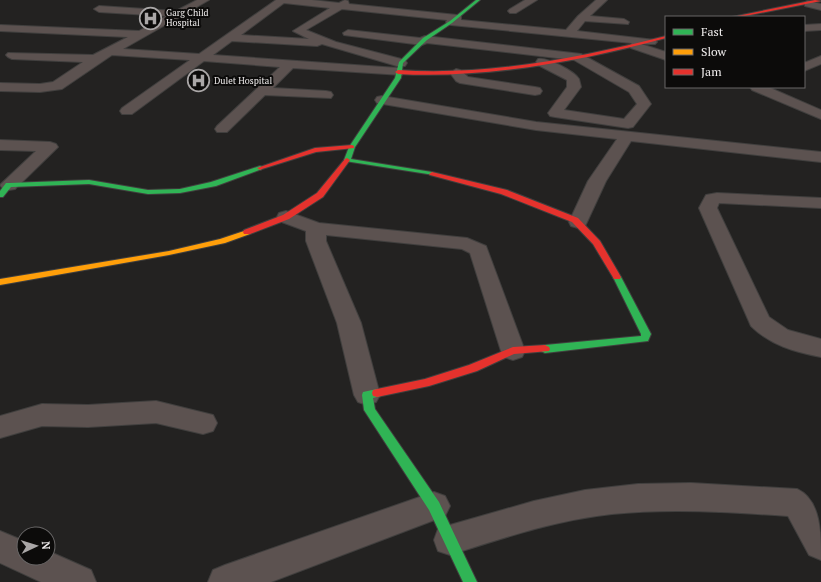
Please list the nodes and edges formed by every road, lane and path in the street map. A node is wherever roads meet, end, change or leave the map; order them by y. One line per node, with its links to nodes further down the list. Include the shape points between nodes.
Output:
1 (204, 0): 17 (street)
2 (282, 0): 29 (street)
3 (285, 0): 12 (street)
4 (350, 0): 12 (street)
5 (478, 0): 20 (street)
6 (512, 0): 9 (street)
7 (602, 0): 19 (street)
8 (821, 0): 11 (street)
9 (531, 1): 15 (street)
10 (410, 3): 16 (street)
11 (808, 4): 13 (street); 18 (street)
12 (340, 6): 16 (street); 32 (street, via 298,31)
13 (821, 7)
14 (99, 9): 17 (street)
15 (513, 11)
16 (397, 12): 20 (street)
17 (177, 14): 26 (street)
18 (740, 16)
19 (582, 18): 21 (street); 27 (street)
20 (454, 20): 27 (street); 30 (street)
21 (624, 22)
22 (821, 27): 24 (street)
23 (0, 28): 26 (street)
24 (805, 28)
25 (348, 33): 30 (street)
26 (139, 34): 34 (street)
27 (569, 34): 31 (street)
28 (665, 37): 31 (street)
29 (228, 38): 32 (street); 38 (street)
30 (423, 40): 37 (street); 43 (street)
31 (651, 42): 33 (street)
32 (332, 44): 43 (street)
33 (635, 46): 36 (street); 37 (street)
34 (108, 51): 38 (street); 39 (street)
35 (12, 56): 39 (street)
36 (665, 56)
37 (577, 57): 41 (street); 41 (street, via 634,89 644,104 628,124 555,114 574,86 573,79)
38 (199, 58): 42 (street); 52 (street)
39 (96, 59): 46 (street, via 57,86)
40 (821, 60): 45 (street)
41 (542, 62): 44 (street, via 475,73)
42 (290, 64): 43 (street); 48 (street)
43 (399, 68): 44 (street, via 418,74); 51 (street, via 398,78)
44 (456, 73): 49 (street, via 465,80)
45 (806, 74)
46 (0, 87)
47 (761, 88): 53 (street)
48 (262, 91): 50 (street); 54 (street)
49 (535, 91)
50 (326, 95)
51 (382, 100): 55 (street, via 536,126); 57 (street)
52 (127, 111)
53 (821, 115)
54 (222, 129)
55 (626, 137): 58 (street); 63 (street, via 597,181)
56 (0, 144): 60 (street, via 50,147)
57 (352, 147): 59 (street); 60 (street, via 314,150 213,184 180,192 148,192 89,182)
58 (821, 157)
59 (347, 160): 62 (street, via 320,195); 63 (street, via 452,178 535,203)
60 (4, 190)
61 (821, 203): 66 (street, via 717,198 712,199 708,208 759,321 773,334)
62 (286, 217): 64 (street); 65 (street, via 222,241 169,253)
63 (578, 222): 67 (street, via 598,244 646,334 645,339)
64 (316, 228): 67 (street, via 467,244 478,250); 68 (street, via 316,242 349,323)
65 (0, 282)
66 (821, 348)
67 (512, 351): 68 (street, via 425,383)
68 (367, 395): 71 (street, via 370,410)
69 (203, 424): 70 (street, via 156,412 88,416 42,415)
70 (0, 427)
71 (434, 506): 72 (street); 78 (street)
72 (450, 540): 73 (street, via 585,504 655,497 734,498 797,503); 79 (street)
73 (821, 544)
74 (0, 547): 75 (street)
75 (16, 554)
76 (43, 566): 77 (street)
77 (79, 582)
78 (225, 582)
79 (470, 582)

